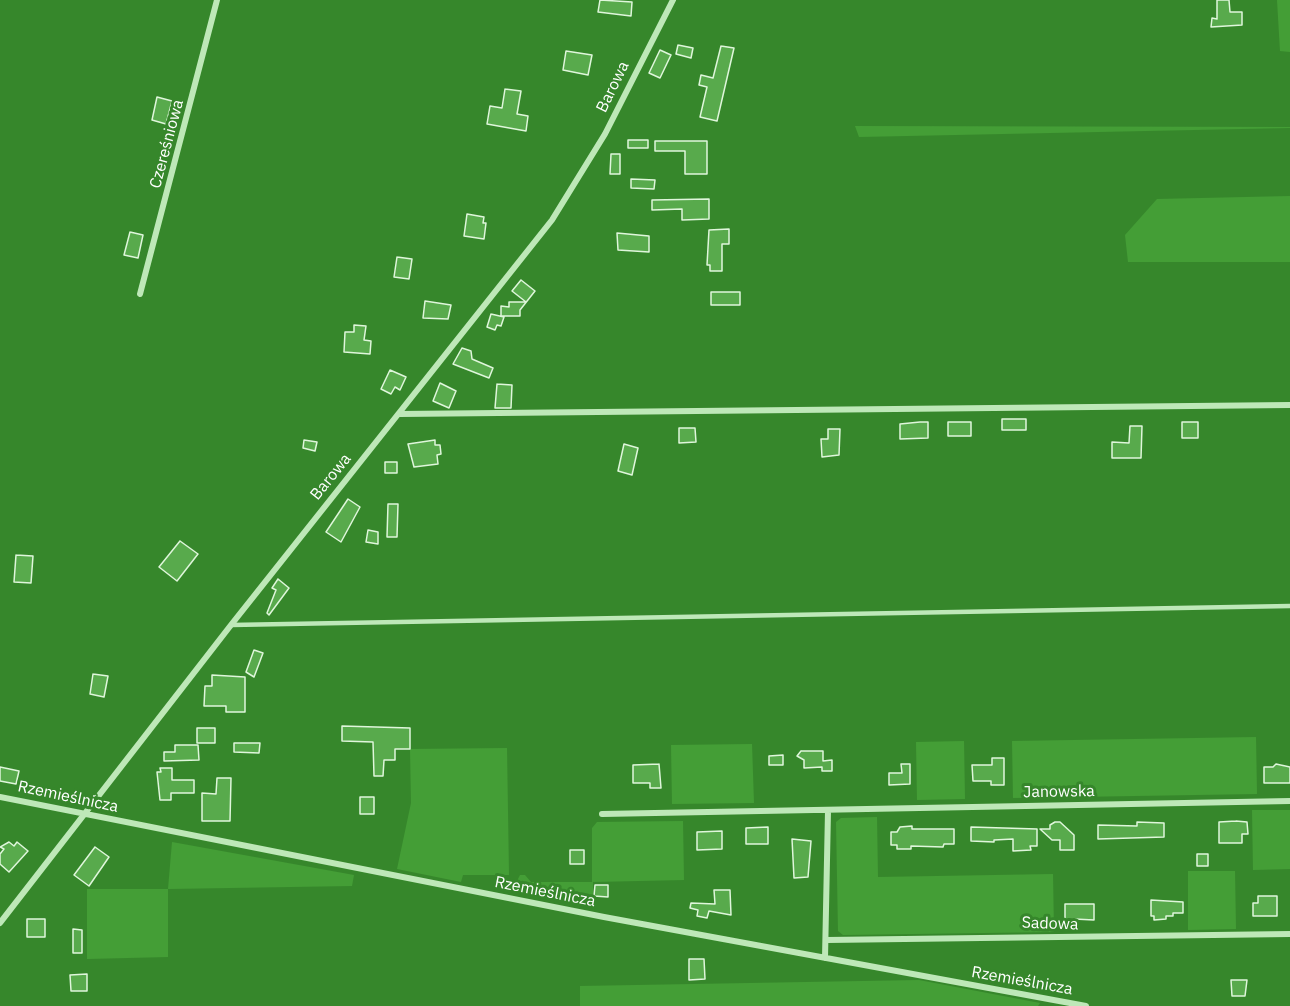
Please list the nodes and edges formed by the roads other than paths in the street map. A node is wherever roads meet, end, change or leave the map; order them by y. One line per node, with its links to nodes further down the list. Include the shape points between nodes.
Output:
1 (217, 0): 3 (street, Czereśniowa)
2 (673, 0): 5 (street, Barowa, via 605,134 552,220)
3 (140, 294)
4 (1290, 405): 5 (street)
5 (400, 414): 7 (street, Barowa)
6 (1290, 606): 7 (lane)
7 (231, 625): 12 (street, Barowa)
8 (0, 797): 12 (street, Rzemieślnicza)
9 (1290, 801): 10 (street, Janowska)
10 (828, 811): 11 (street, Janowska); 15 (street)
11 (602, 814)
12 (85, 815): 13 (street, Barowa); 16 (street, Rzemieślnicza)
13 (0, 923)
14 (1290, 934): 15 (street, Sadowa)
15 (827, 940): 16 (street)
16 (825, 958): 17 (street, Rzemieślnicza)
17 (1046, 1002): 18 (street, Rzemieślnicza)
18 (1086, 1006)

